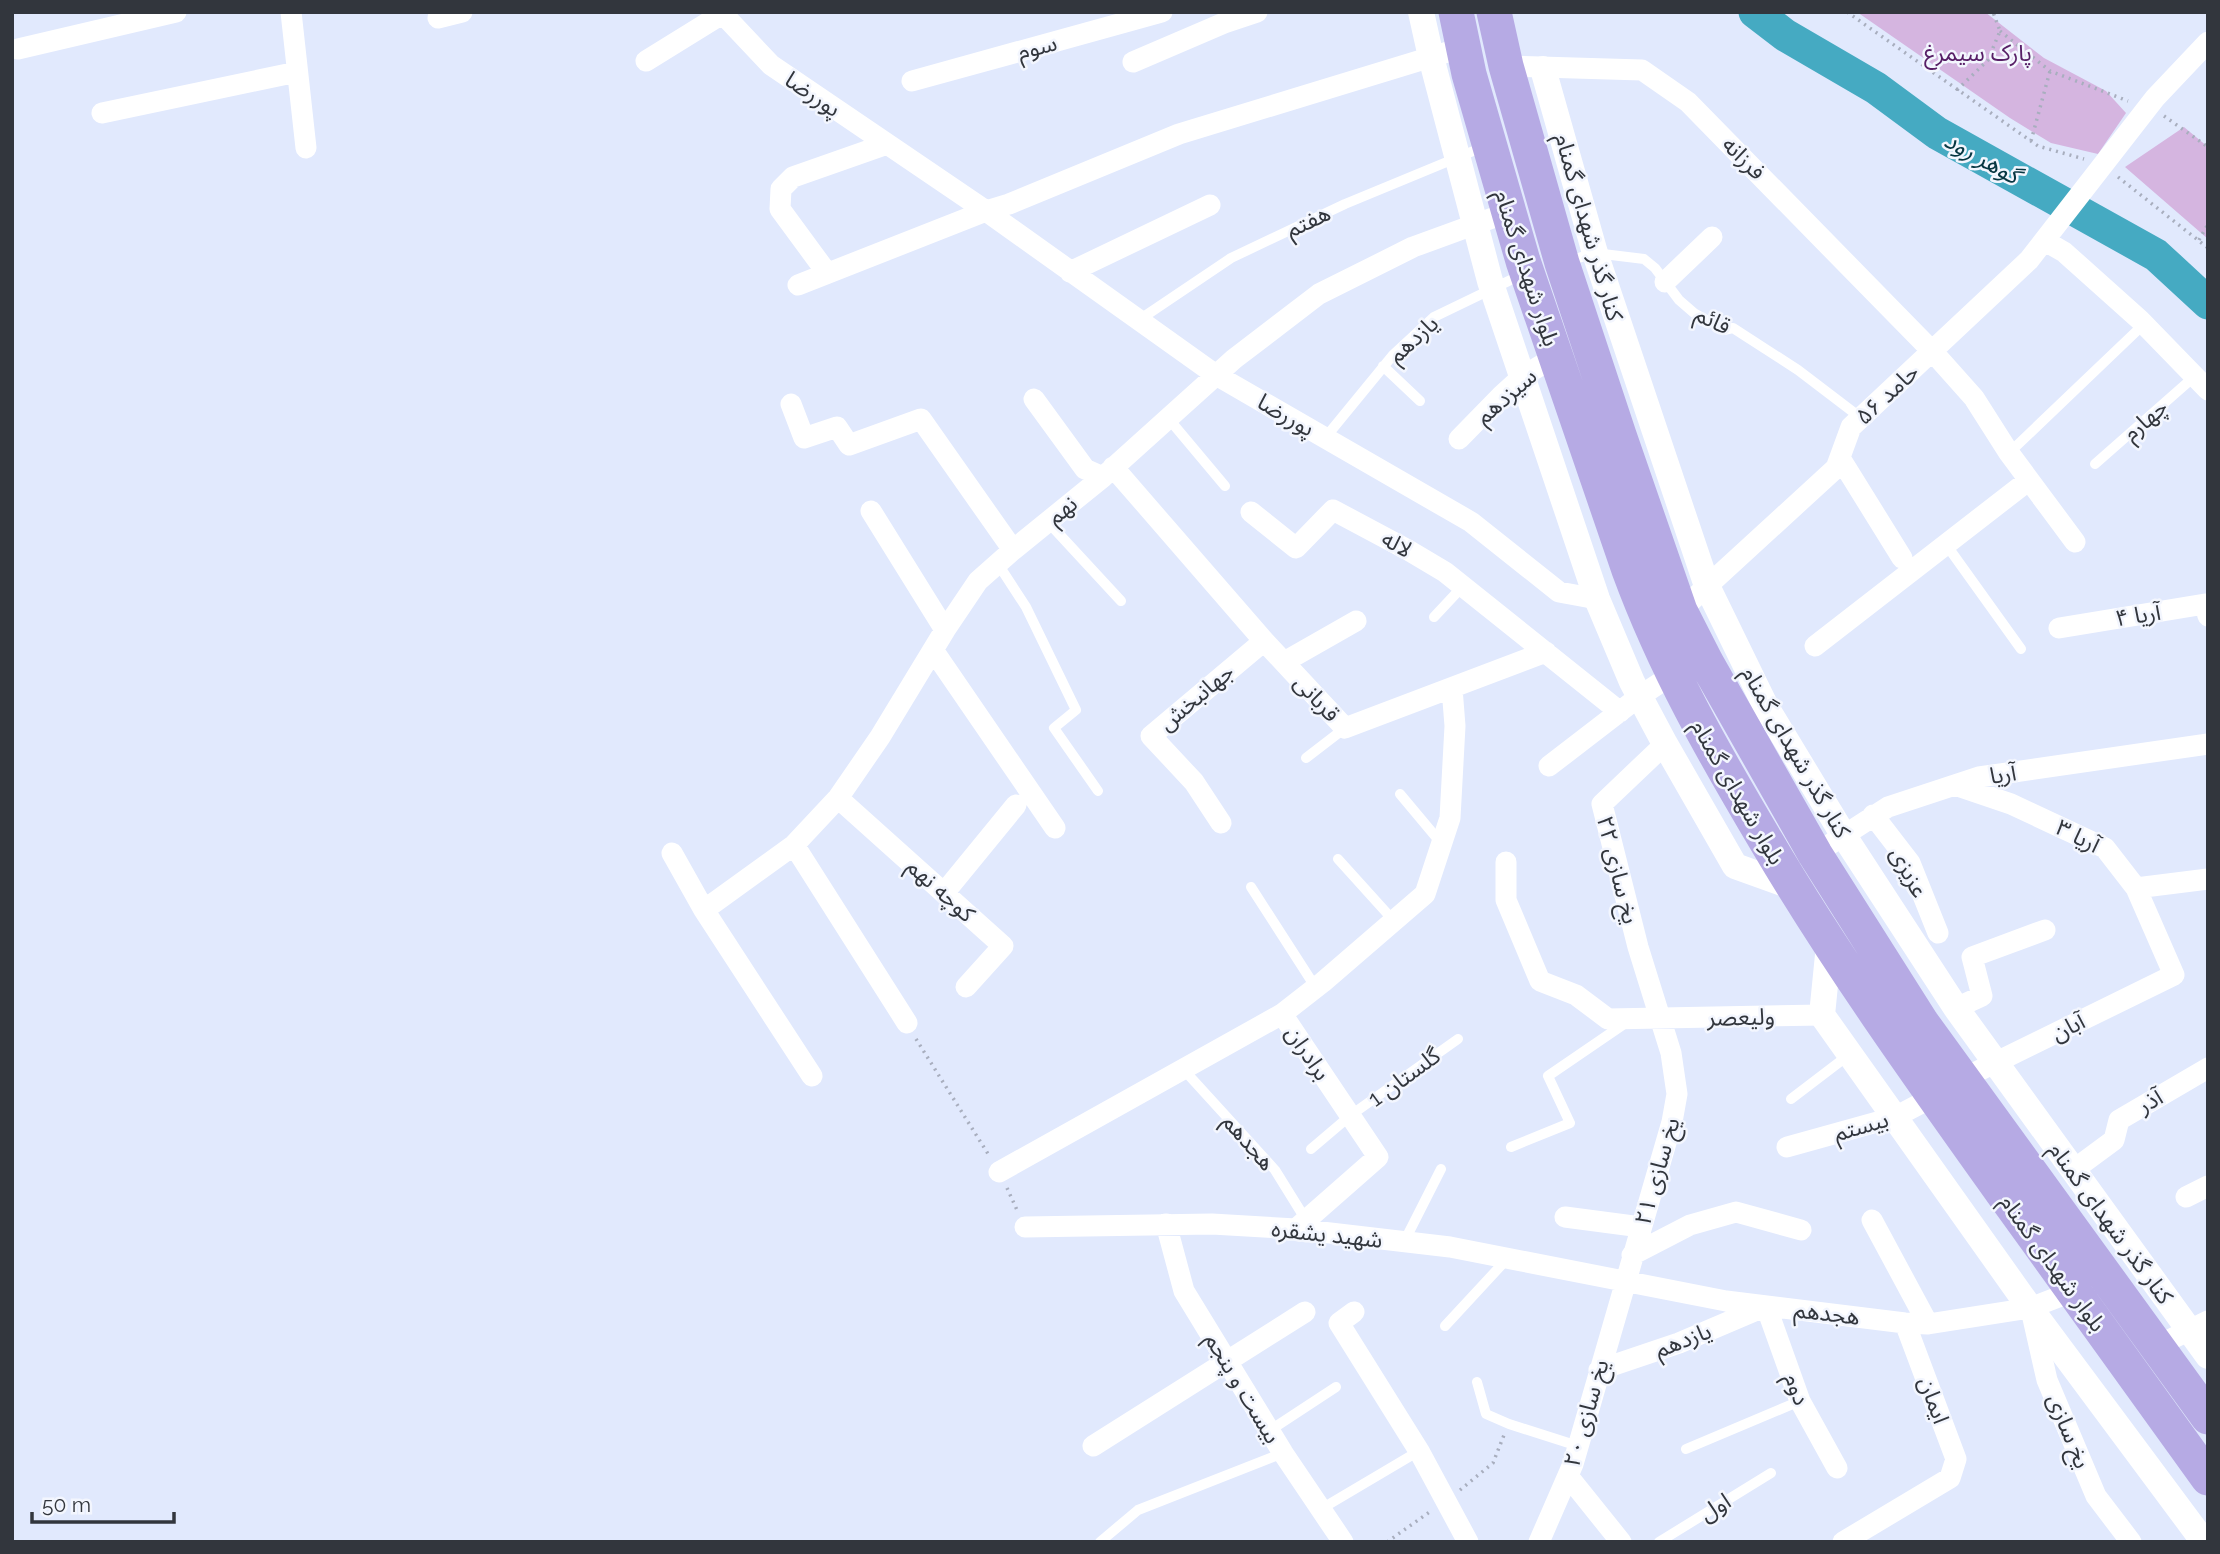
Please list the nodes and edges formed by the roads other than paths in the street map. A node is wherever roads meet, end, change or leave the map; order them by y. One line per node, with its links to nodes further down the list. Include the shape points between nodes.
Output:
1 (176, 12): 14 (street)
2 (291, 12): 19 (street)
3 (463, 12): 9 (street)
4 (1162, 12): 20 (street, سوم)
5 (1257, 12): 10 (street)
6 (1421, 12): 15 (street)
7 (1457, 12): 13 (highway, بلوار شهدای گمنام)
8 (721, 13): 16 (street); 22 (street, پوررضا, via 771,65)
9 (438, 18)
10 (1219, 18): 17 (street)
11 (1500, 39): 13 (highway); 18 (street, فرزانه); 32 (highway, بلوار شهدای گمنام)
12 (2208, 42): 30 (street, حامد ۵۶, via 2147,109)
13 (1464, 47): 15 (street); 24 (highway, بلوار شهدای گمنام)
14 (18, 49)
15 (1430, 57): 24 (street); 26 (street, via 1179,134)
16 (646, 61)
17 (1133, 62)
18 (1543, 69): 31 (street, کنار گذر شهدای گمنام); 41 (street, فرزانه, via 1642,71 1688,102)
19 (297, 72): 21 (street); 23 (street)
20 (912, 81)
21 (102, 113)
22 (887, 144): 26 (street, پوررضا); 35 (street, via 793,177 780,189 780,209)
23 (306, 148)
24 (1474, 151): 27 (highway, بلوار شهدای گمنام); 28 (street); 39 (lane, هفتم, via 1231,258)
25 (1210, 205): 33 (street)
26 (986, 211): 33 (street, پوررضا); 35 (street)
27 (1509, 212): 28 (street, نهم); 34 (highway, بلوار شهدای گمنام)
28 (1474, 225): 38 (street); 44 (street, نهم, via 1413,247 1319,294)
29 (1712, 237): 36 (street)
30 (2045, 241): 40 (street); 41 (street, حامد ۵۶)
31 (1595, 253): 32 (lane, قائم); 36 (lane, قائم, via 1644,259); 52 (street, کنار گذر شهدای گمنام)
32 (1562, 263): 53 (highway, بلوار شهدای گمنام)
33 (1070, 272): 39 (street, پوررضا)
34 (1527, 272): 38 (lane, یازدهم); 42 (highway, بلوار شهدای گمنام)
35 (827, 273): 37 (street)
36 (1665, 282): 51 (lane, قائم, via 1694,313 1724,330 1733,328)
37 (798, 285)
38 (1492, 288): 43 (lane, یازدهم, via 1434,317); 45 (street)
39 (1139, 320): 44 (street, پوررضا)
40 (2144, 324): 46 (street); 56 (lane)
41 (1933, 352): 51 (street, حامد ۵۶); 56 (street, فرزانه, via 1974,398)
42 (1555, 357): 45 (street, سیزدهم); 85 (highway, بلوار شهدای گمنام, via 1647,621)
43 (1383, 366): 48 (lane); 54 (lane, یازدهم)
44 (1216, 375): 50 (street, نهم); 54 (street, پوررضا)
45 (1523, 376): 55 (street, سیزدهم); 71 (street)
46 (2201, 383): 58 (lane, چهارم)
47 (1034, 399): 59 (street, قربانی, via 1085,469)
48 (1420, 401)
49 (791, 404): 67 (street, via 804,438 837,427 849,445 921,419)
50 (1168, 418): 59 (street, نهم); 61 (lane)
51 (1861, 418): 57 (street, حامد ۵۶, via 1851,427)
52 (1651, 423): 53 (street); 70 (street, کنار گذر شهدای گمنام)
53 (1619, 435): 73 (highway, بلوار شهدای گمنام)
54 (1325, 438): 71 (street, پوررضا, via 1471,522 1559,592)
55 (1459, 439)
56 (2009, 453): 60 (street, فرزانه)
57 (1840, 458): 68 (street); 70 (street, حامد ۵۶, via 1836,468)
58 (2095, 464)
59 (1108, 472): 64 (street, نهم); 79 (street, قربانی)
60 (2029, 480): 65 (street, فرزانه); 66 (street)
61 (1225, 486)
62 (870, 511): 78 (street)
63 (1251, 512): 69 (street, لاله, via 1296,548 1333,510)
64 (1048, 522): 67 (street, نهم); 72 (lane)
65 (2075, 542)
66 (1945, 543): 80 (street); 81 (lane)
67 (1006, 557): 78 (street, نهم, via 978,581); 94 (lane, via 1076,710 1054,727)
68 (1902, 558)
69 (1463, 586): 75 (lane); 83 (street, لاله)
70 (1707, 586): 73 (street, حامد ۵۶); 101 (street, کنار گذر شهدای گمنام, via 1766,707)
71 (1597, 599): 87 (street)
72 (1121, 601)
73 (1680, 611): 105 (highway, بلوار شهدای گمنام)
74 (2208, 616): 77 (street, آریا ۴, via 2205,604)
75 (1434, 617)
76 (1356, 621): 84 (street)
77 (2059, 628)
78 (945, 630): 82 (street, نهم)
79 (1264, 641): 84 (street, قربانی); 99 (street, جهانبخش, via 1151,736 1194,782)
80 (1815, 646)
81 (2021, 649)
82 (933, 650): 96 (street, نهم); 100 (street)
83 (1546, 652): 86 (street, قربانی); 87 (street)
84 (1284, 662): 88 (street, قربانی)
85 (1672, 675): 87 (street); 110 (highway, بلوار شهدای گمنام)
86 (1452, 688): 88 (street, قربانی); 102 (street, via 1455,726 1450,818)
87 (1630, 704): 89 (street); 92 (street)
88 (1345, 728): 91 (lane)
89 (1665, 744): 110 (street, via 1735,866); 124 (street, یخ سازی ۲۲, via 1602,804)
90 (2208, 744): 93 (street, آریا, via 1979,777)
91 (1306, 758)
92 (1549, 766)
93 (1955, 785): 98 (street, آریا); 111 (street, آریا ۳, via 2011,804 2105,848)
94 (1098, 791)
95 (1400, 794): 102 (lane)
96 (838, 798): 103 (street, نهم); 112 (street, کوچه نهم)
97 (1016, 805): 112 (street)
98 (1873, 816): 101 (street, آریا); 116 (street, عزیزی, via 1910,863)
99 (1220, 823)
100 (1055, 828)
101 (1844, 836): 105 (street, آریا); 121 (street, کنار گذر شهدای گمنام)
102 (1441, 843): 114 (street, برادران, via 1425,894)
103 (794, 845): 113 (street, نهم); 126 (street)
104 (672, 853): 113 (street)
105 (1815, 854): 133 (highway, بلوار شهدای گمنام)
106 (1338, 859): 114 (lane)
107 (1506, 862): 125 (street, ولیعصر, via 1506,900 1540,981 1576,995 1608,1019)
108 (2208, 879): 111 (street)
109 (1251, 887): 120 (lane)
110 (1793, 887): 117 (highway, بلوار شهدای گمنام)
111 (2136, 888): 118 (street, آریا ۳)
112 (944, 893): 119 (street, کوچه نهم, via 1003,946)
113 (704, 910): 132 (street)
114 (1394, 921): 120 (street, برادران)
115 (2045, 930): 121 (street, via 1972,957 1982,996)
116 (1938, 933)
117 (1829, 945): 123 (street); 134 (highway, بلوار شهدای گمنام)
118 (2174, 975): 129 (street, آبان)
119 (966, 987)
120 (1315, 988): 122 (street, برادران)
121 (1956, 1008): 129 (street, کنار گذر شهدای گمنام)
122 (1282, 1014): 131 (street); 136 (street, برادران)
123 (1822, 1015): 124 (street, ولیعصر); 128 (street)
124 (1660, 1018): 125 (street, ولیعصر); 151 (street, یخ سازی ۲۱, via 1677,1094)
125 (1633, 1019): 138 (lane, via 1548,1076 1570,1123)
126 (906, 1023)
127 (1458, 1038): 136 (lane, گلستان 1)
128 (1850, 1054): 135 (lane); 137 (street)
129 (1994, 1063): 133 (street, آبان); 142 (street, کنار گذر شهدای گمنام)
130 (2208, 1068): 142 (street, آذر, via 2119,1120 2114,1140)
131 (1184, 1070): 143 (street); 149 (lane, هجدهم, via 1275,1170)
132 (812, 1076)
133 (1962, 1079): 166 (highway, بلوار شهدای گمنام)
134 (1933, 1097): 137 (street, بیستم); 157 (highway, بلوار شهدای گمنام)
135 (1791, 1099)
136 (1351, 1115): 140 (lane, گلستان 1); 149 (street, برادران, via 1378,1157)
137 (1895, 1117): 139 (street, بیستم); 159 (street)
138 (1511, 1147)
139 (1787, 1147)
140 (1311, 1149)
141 (1441, 1169): 153 (lane)
142 (2072, 1171): 165 (street, کنار گذر شهدای گمنام)
143 (999, 1172)
144 (2208, 1186): 145 (street)
145 (2186, 1197)
146 (1565, 1217): 151 (street)
147 (1872, 1220): 163 (street)
148 (1166, 1224): 149 (street, شهید یشقره); 150 (street, شهید یشقره); 168 (street, بیست و پنجم, via 1184,1291)
149 (1301, 1225): 153 (street, شهید یشقره)
150 (1025, 1227)
151 (1641, 1227): 154 (street, یخ سازی ۲۱)
152 (1801, 1230): 154 (street, via 1736,1212 1690,1225)
153 (1404, 1242): 155 (street, شهید یشقره)
154 (1632, 1255): 156 (street, یخ سازی ۲۱)
155 (1508, 1258): 156 (street, شهید یشقره); 164 (lane)
156 (1625, 1282): 158 (street, هجدهم); 169 (street, یخ سازی ۲۰)
157 (2074, 1291): 159 (street, هجدهم); 183 (highway, بلوار شهدای گمنام)
158 (1766, 1306): 162 (street, هجدهم); 169 (street, یازدهم); 172 (street, دوم)
159 (2030, 1308): 163 (street, هجدهم); 192 (street, یخ سازی, via 2048,1380 2096,1496); 193 (street)
160 (1305, 1312): 168 (street)
161 (1354, 1312): 178 (street, via 1339,1323)
162 (1905, 1322): 163 (street, هجدهم); 191 (street, ایمان, via 1956,1459 1950,1478)
163 (1928, 1324)
164 (1445, 1326)
165 (2198, 1326): 166 (street); 167 (street, کنار گذر شهدای گمنام)
166 (2157, 1346): 173 (highway, بلوار شهدای گمنام)
167 (2208, 1356)
168 (1227, 1362): 174 (street, بیست و پنجم); 175 (street)
169 (1600, 1370): 176 (street, یخ سازی ۲۰)
170 (1477, 1382): 176 (lane, via 1486,1414)
171 (1336, 1387): 174 (lane)
172 (1800, 1401): 177 (lane); 180 (street, دوم)
173 (2208, 1417)
174 (1269, 1431): 179 (street, بیست و پنجم)
175 (1093, 1446)
176 (1578, 1446): 182 (street, یخ سازی ۲۰)
177 (1686, 1448)
178 (1419, 1451): 184 (lane); 187 (street)
179 (1283, 1453): 184 (street, بیست و پنجم); 186 (lane, via 1138,1510)
180 (1837, 1468)
181 (1771, 1473): 190 (lane, اول)
182 (1568, 1476): 188 (street, یخ سازی ۲۰); 189 (street)
183 (2208, 1478)
184 (1321, 1509): 185 (street, بیست و پنجم)
185 (1339, 1541)
186 (1100, 1542)
187 (1468, 1542)
188 (1539, 1542)
189 (1620, 1542)
190 (1659, 1542)
191 (1843, 1542)
192 (2131, 1542)
193 (2203, 1542)

